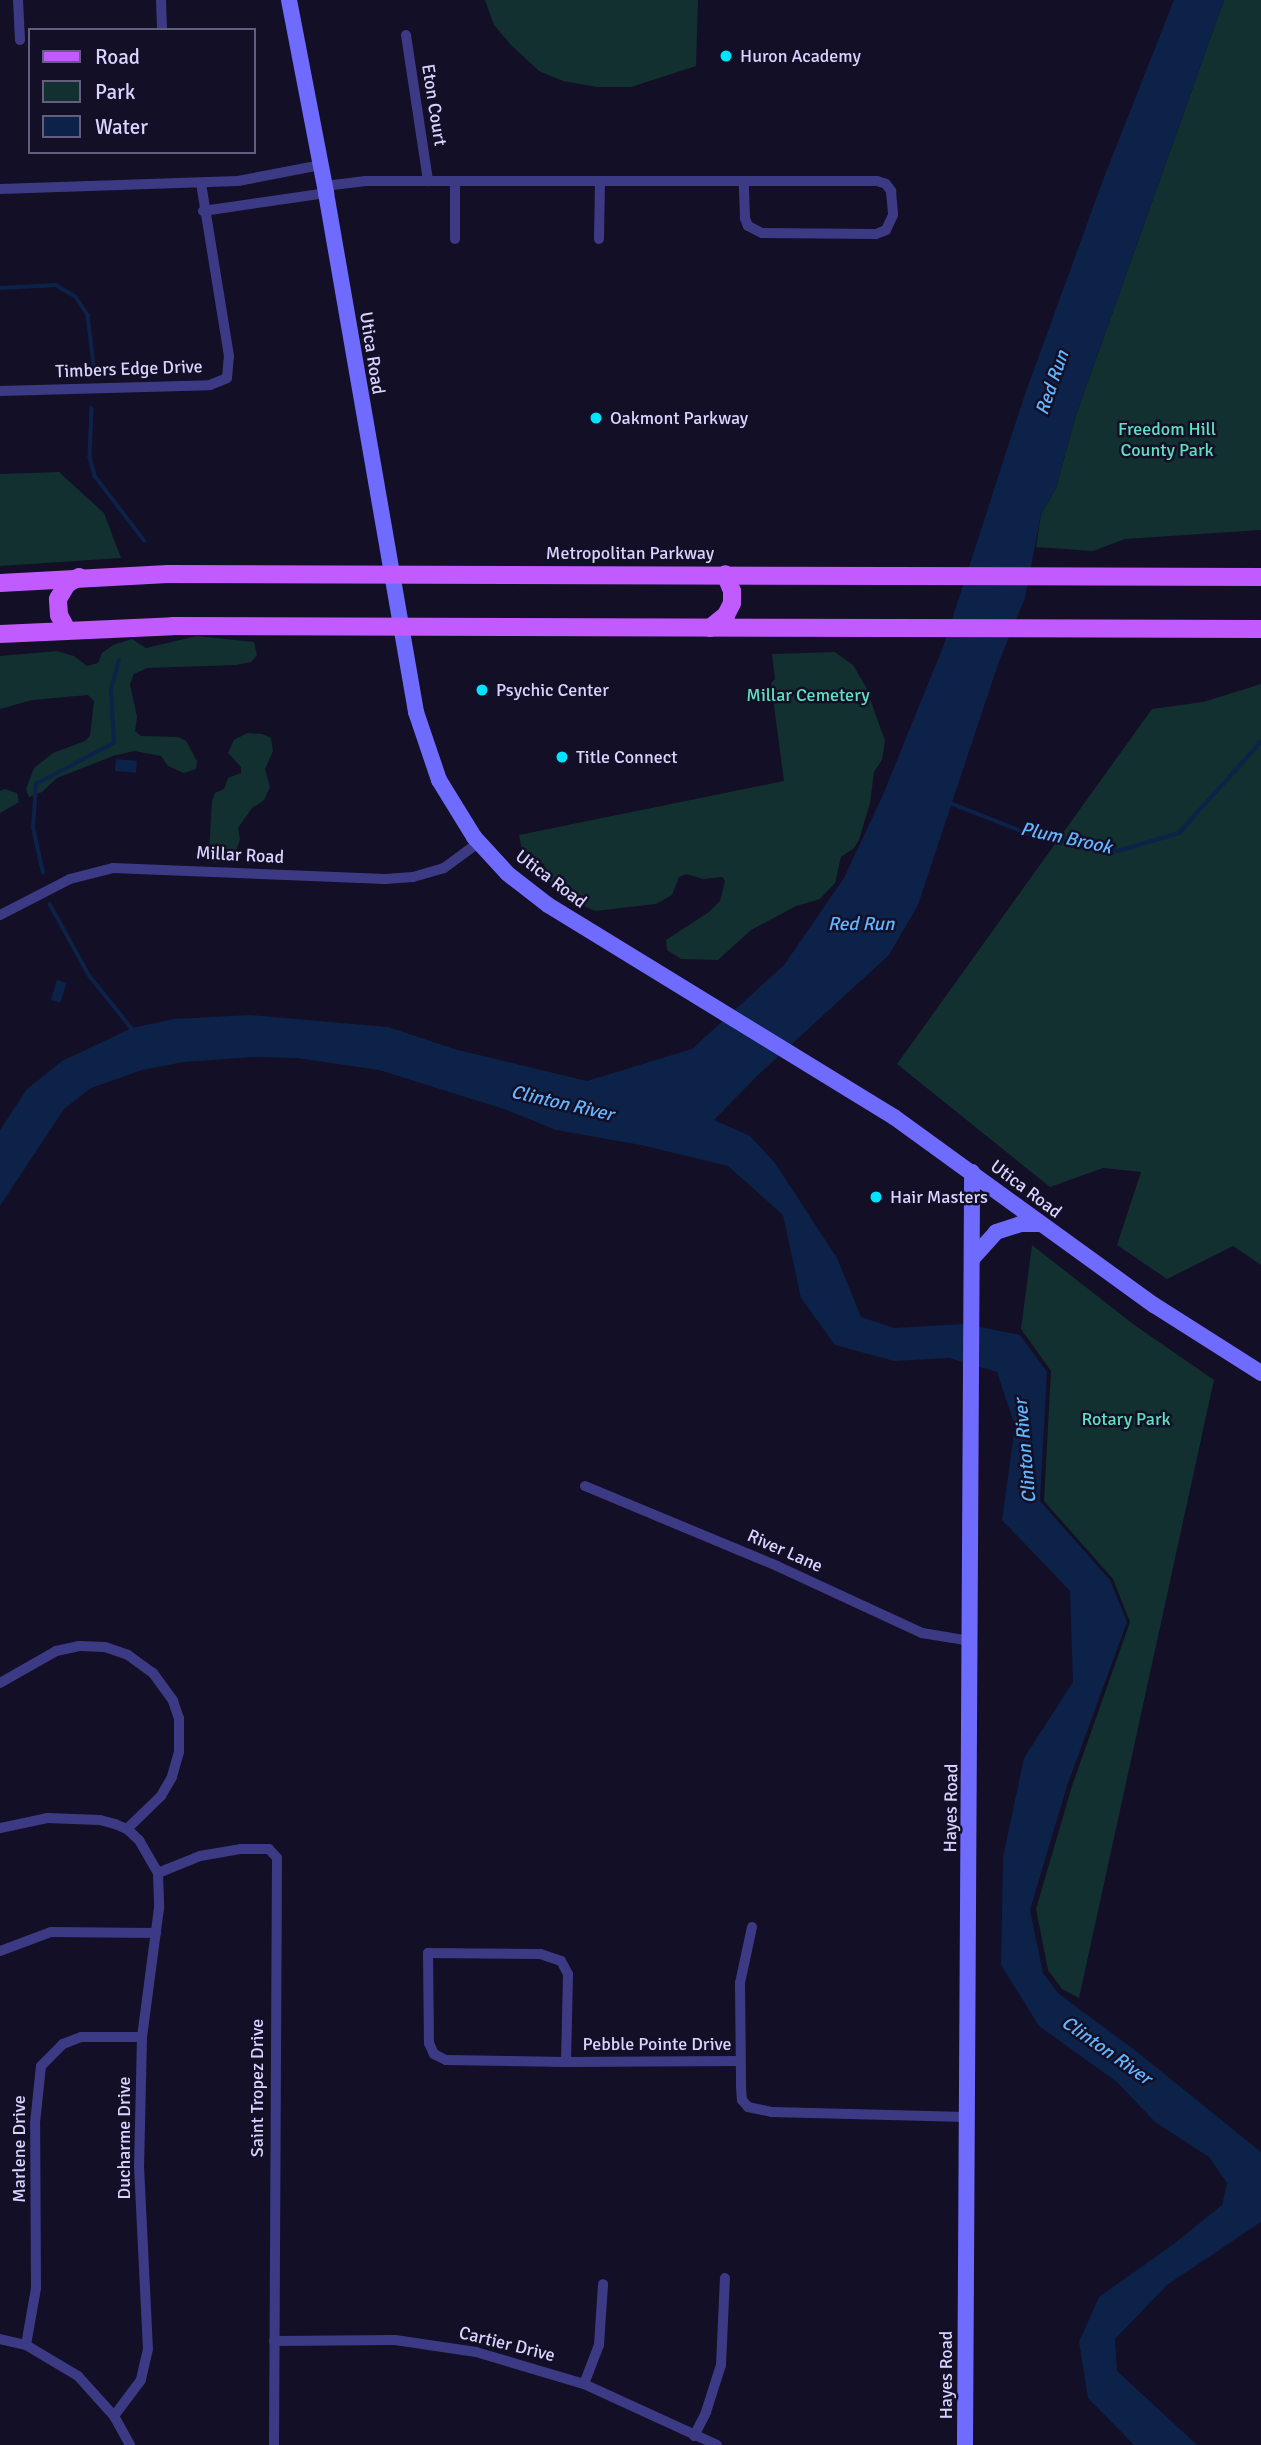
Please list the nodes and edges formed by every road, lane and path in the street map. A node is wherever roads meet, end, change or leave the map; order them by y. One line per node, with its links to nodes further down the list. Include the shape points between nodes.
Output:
1 (18, 0): 6 (street)
2 (161, 0): 4 (street)
3 (289, 0): 7 (street, Utica Road)
4 (162, 28)
5 (406, 35): 8 (street, Eton Court)
6 (20, 40)
7 (321, 165): 12 (street, via 238,181); 14 (street, Utica Road)
8 (428, 181): 9 (street); 14 (street, via 366,181)
9 (455, 181): 10 (street); 16 (street)
10 (600, 181): 11 (street); 17 (street)
11 (744, 181): 11 (street, via 877,181 891,191 894,215 886,230 876,234 762,233 748,226 745,218)
12 (201, 183): 13 (street); 15 (street, Timbers Edge Drive)
13 (0, 189)
14 (326, 189): 15 (street); 20 (street, Utica Road)
15 (203, 211): 18 (street, Timbers Edge Drive, via 229,356 227,378 210,385)
16 (455, 239)
17 (599, 239)
18 (0, 391)
19 (725, 574): 20 (main road, Metropolitan Parkway); 22 (main road, Metropolitan Parkway); 25 (main road, via 732,603)
20 (390, 575): 21 (main road, Metropolitan Parkway); 24 (street, Utica Road)
21 (79, 577): 23 (main road, Metropolitan Parkway); 27 (main road, via 67,584 58,599 59,615)
22 (1261, 577)
23 (0, 583)
24 (400, 627): 25 (main road); 27 (main road); 29 (street, Utica Road, via 428,751 453,805)
25 (710, 628): 26 (main road)
26 (1261, 629)
27 (67, 630): 28 (main road)
28 (0, 634)
29 (478, 843): 30 (street, Millar Road, via 444,868 385,879 113,868 70,879); 31 (street, Utica Road, via 524,888 803,1059)
30 (0, 915)
31 (972, 1172): 32 (street, Utica Road); 33 (street, Hayes Road)
32 (1039, 1224): 33 (street, via 996,1232); 34 (street, Utica Road)
33 (972, 1259): 36 (street, Hayes Road)
34 (1261, 1373)
35 (585, 1486): 36 (street, River Lane, via 922,1633)
36 (971, 1641): 47 (street, Hayes Road)
37 (0, 1683): 39 (street, via 56,1651 79,1646 105,1647 128,1655 153,1672 179,1718 178,1752 161,1796)
38 (0, 1828): 39 (street, via 32,1820 74,1818)
39 (127, 1829): 40 (street, via 146,1849)
40 (158, 1873): 42 (street, Ducharme Drive); 51 (street, Saint Tropez Drive, via 200,1856 241,1849 269,1849 277,1858)
41 (752, 1927): 45 (street, via 740,1983)
42 (156, 1933): 43 (street, via 51,1932); 44 (street, Ducharme Drive)
43 (0, 1951)
44 (142, 2036): 52 (street, Marlene Drive, via 81,2037 64,2044 41,2066 35,2123 36,2288); 54 (street, Ducharme Drive, via 139,2166 148,2349 141,2381)
45 (740, 2061): 46 (street, Pebble Pointe Drive); 47 (street, Pebble Pointe Drive, via 742,2100 754,2110)
46 (566, 2062): 46 (street, Pebble Pointe Drive, via 568,1974 561,1961 541,1954 428,1953 428,2036 434,2054 452,2061)
47 (967, 2117): 59 (street, Hayes Road)
48 (725, 2278): 55 (street, via 721,2365)
49 (603, 2284): 53 (street, via 598,2345)
50 (0, 2339): 52 (street)
51 (274, 2341): 53 (street, Cartier Drive, via 395,2340 526,2365); 57 (street, Saint Tropez Drive)
52 (26, 2345): 54 (street, via 78,2376)
53 (584, 2384): 55 (street, Cartier Drive)
54 (114, 2416): 56 (street)
55 (694, 2435): 58 (street, Cartier Drive)
56 (130, 2445)
57 (274, 2445)
58 (717, 2445)
59 (965, 2445)

